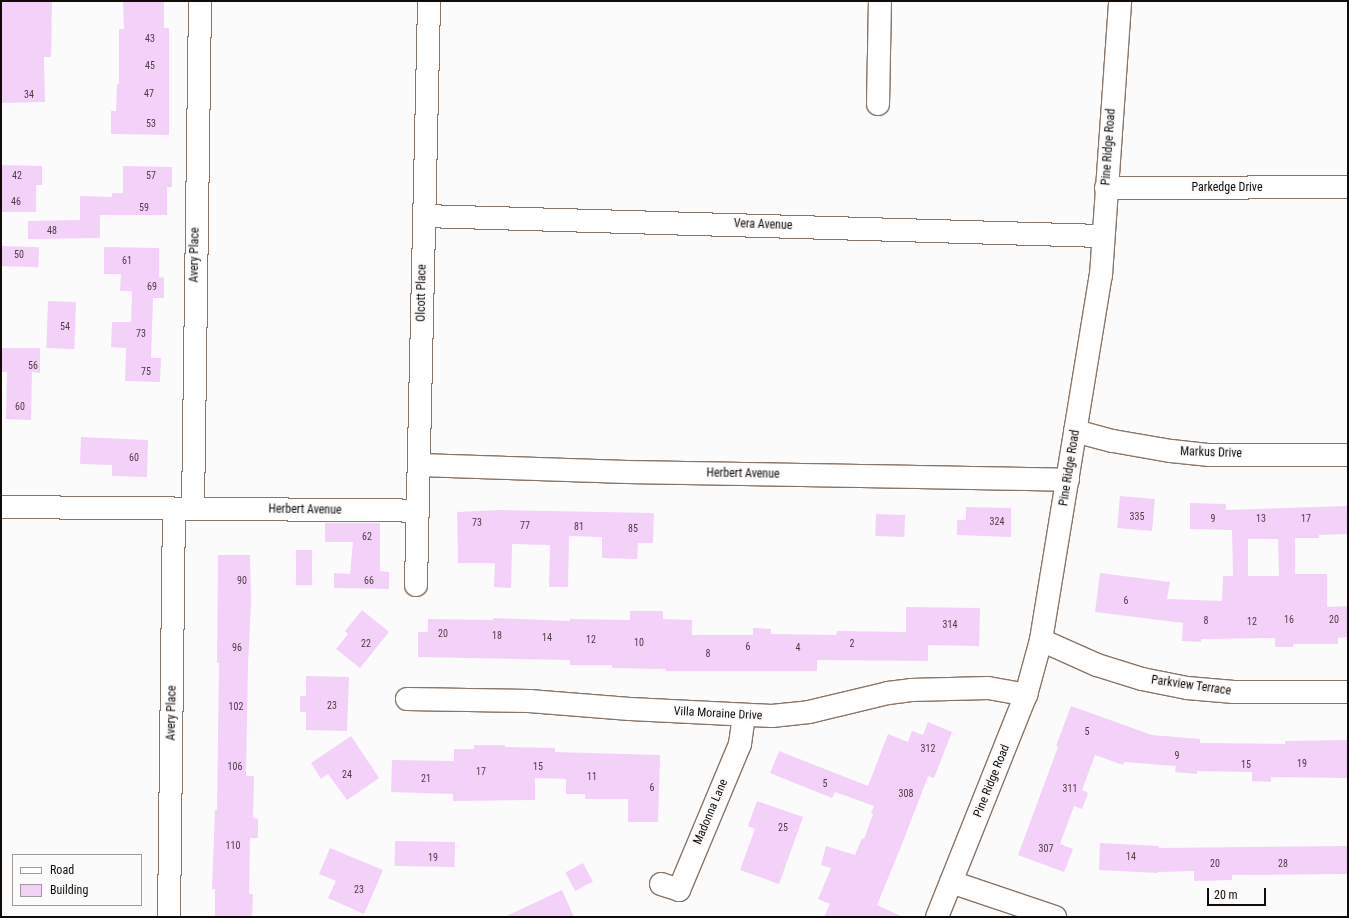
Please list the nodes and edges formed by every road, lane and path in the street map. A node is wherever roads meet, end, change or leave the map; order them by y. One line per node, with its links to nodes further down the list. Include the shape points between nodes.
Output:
1 (200, 1): 15 (street, Avery Place)
2 (429, 1): 8 (street, Olcott Place)
3 (880, 1): 5 (street)
4 (1120, 1): 6 (street, Pine Ridge Road)
5 (878, 104)
6 (1106, 188): 7 (street, Parkedge Drive); 9 (street, Pine Ridge Road)
7 (1348, 188)
8 (424, 216): 9 (street, Vera Avenue); 12 (street, Olcott Place)
9 (1103, 236): 10 (street, Pine Ridge Road, via 1101,274)
10 (1075, 431): 11 (street, Markus Drive, via 1171,452 1210,455); 13 (street, Pine Ridge Road)
11 (1348, 455)
12 (419, 465): 13 (street, Herbert Avenue, via 628,472); 16 (street, Olcott Place)
13 (1068, 480): 18 (street, Pine Ridge Road)
14 (1, 507): 15 (street, Herbert Avenue)
15 (183, 509): 16 (street, Herbert Avenue); 25 (street, Avery Place)
16 (418, 511): 17 (street, Olcott Place)
17 (416, 585)
18 (1041, 640): 19 (street, Parkview Terrace, via 1098,665 1142,679 1188,688 1234,692); 20 (street, Pine Ridge Road)
19 (1348, 692)
20 (1026, 695): 22 (street, Villa Moraine Drive, via 988,688 911,690 809,712); 23 (street, Pine Ridge Road)
21 (407, 699): 22 (street, Villa Moraine Drive, via 529,701)
22 (744, 716): 24 (street, Madonna Lane, via 740,744 679,890)
23 (951, 882): 26 (street, Pine Ridge Road); 27 (street)
24 (661, 884)
25 (169, 917)
26 (937, 917)
27 (1055, 917)

